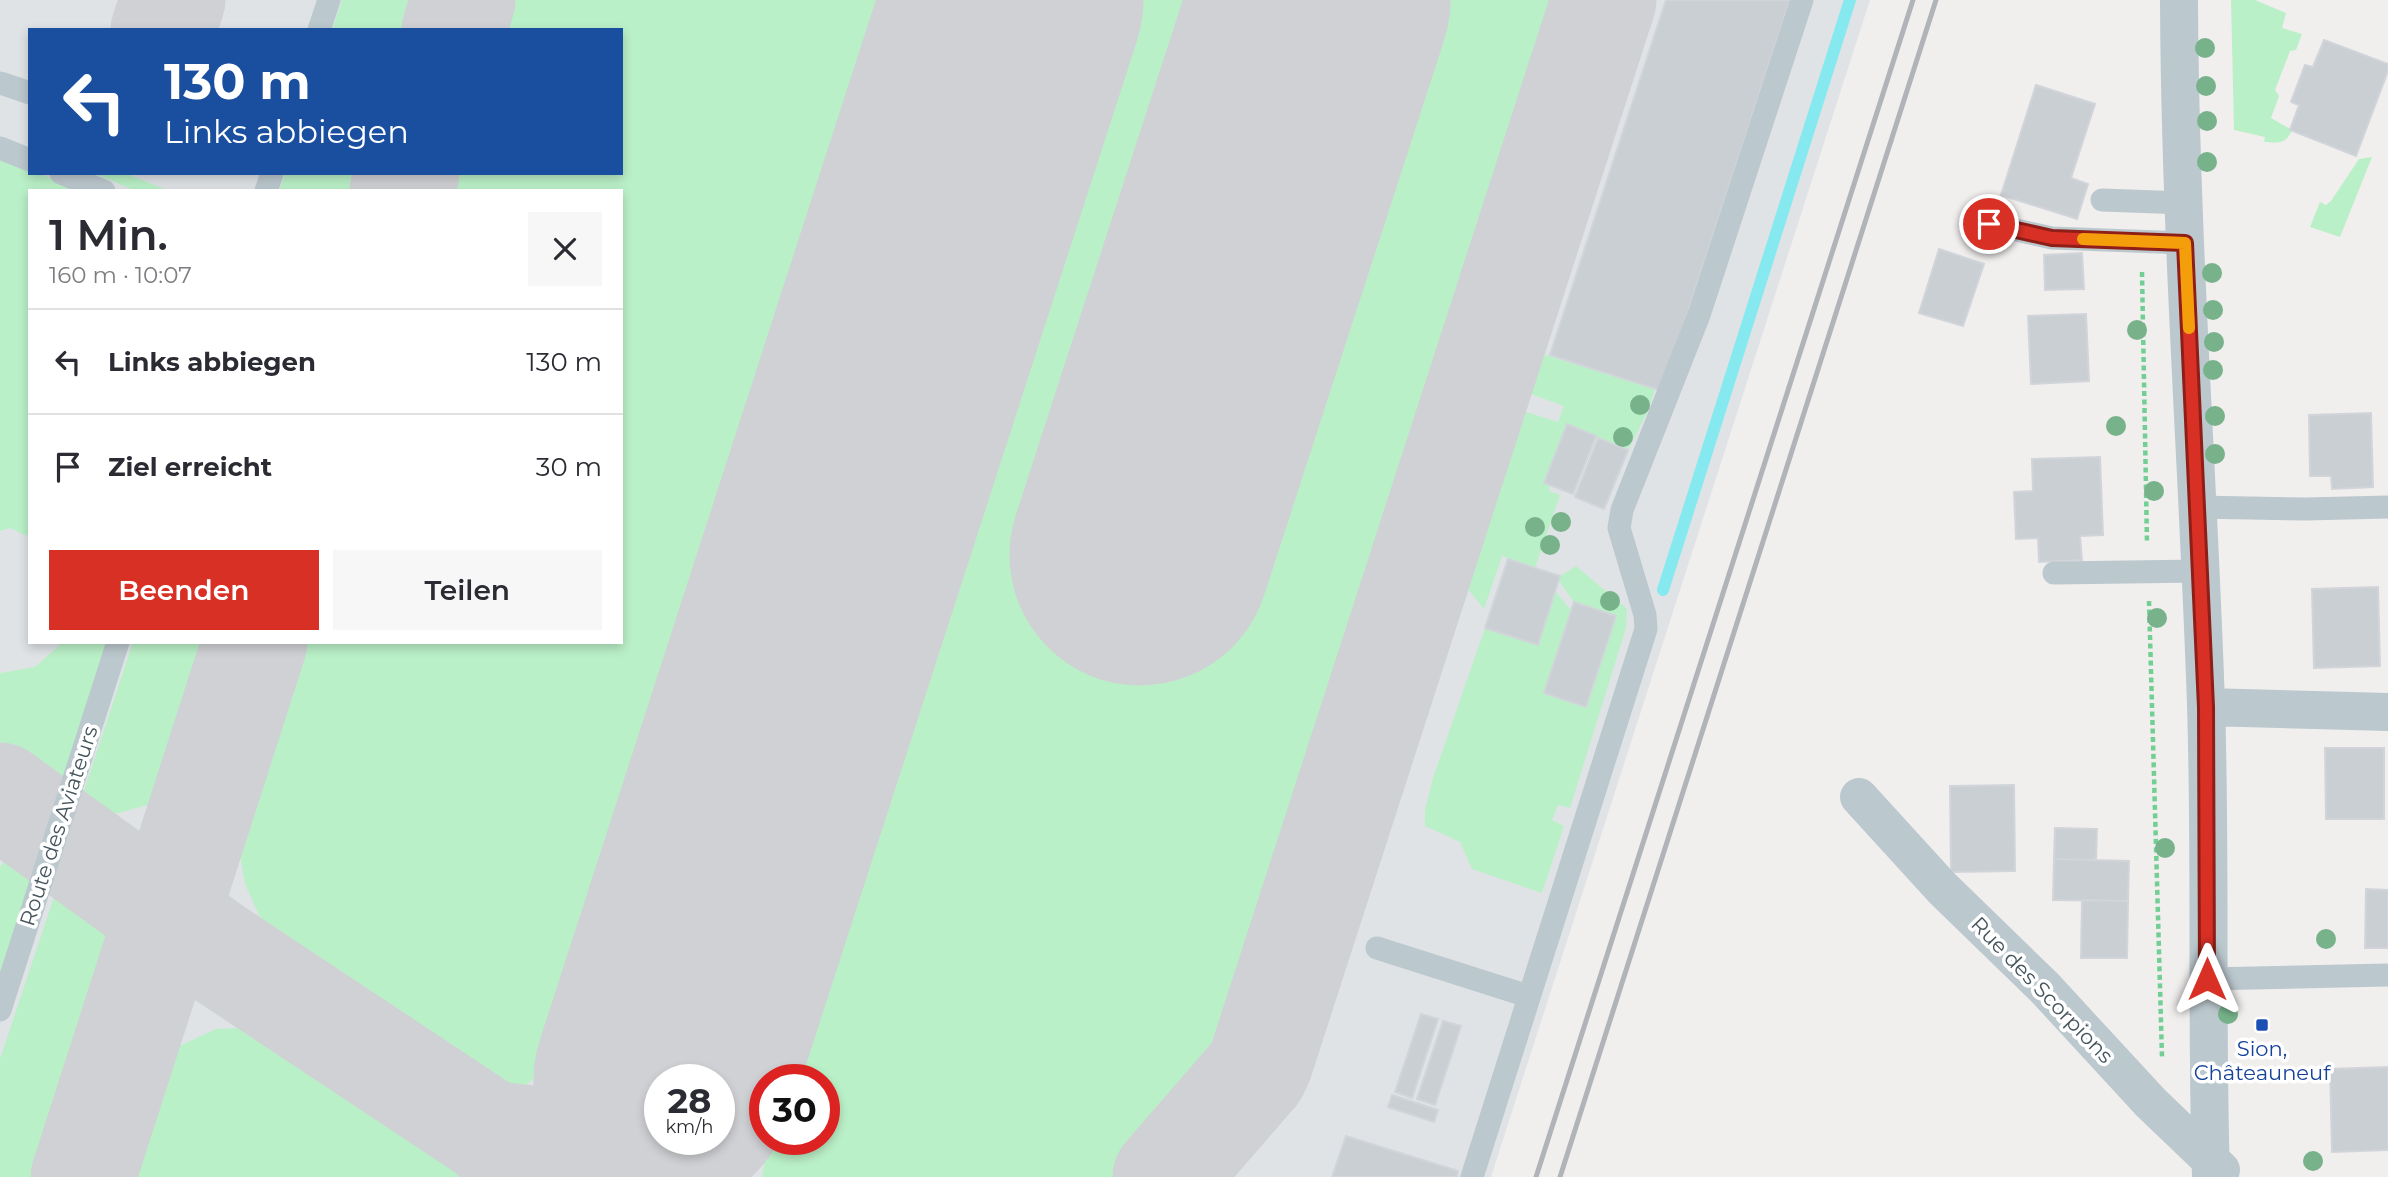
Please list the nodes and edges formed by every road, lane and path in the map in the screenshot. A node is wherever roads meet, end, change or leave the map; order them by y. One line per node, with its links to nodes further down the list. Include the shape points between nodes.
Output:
1 (329, 0): 4 (lane)
2 (1802, 0): 28 (lane, via 1699,315 1622,510 1619,528 1646,629)
3 (2179, 0): 12 (street)
4 (320, 28)
5 (0, 83): 6 (lane)
6 (28, 92)
7 (0, 148): 8 (lane)
8 (28, 159)
9 (66, 175): 10 (lane)
10 (99, 189)
11 (2102, 200): 12 (lane)
12 (2184, 203): 15 (street)
13 (1989, 224): 14 (lane, via 2052,238)
14 (2141, 242): 15 (lane); 18 (path)
15 (2185, 243): 16 (street)
16 (2197, 507): 17 (lane); 19 (street)
17 (2388, 507)
18 (2148, 572): 19 (lane); 20 (lane); 30 (path)
19 (2200, 572): 22 (street)
20 (2054, 573)
21 (117, 644): 29 (lane, Route des Aviateurs)
22 (2206, 707): 23 (street); 27 (street)
23 (2388, 712)
24 (1859, 797): 30 (street, Rue des Scorpions)
25 (1377, 948): 28 (lane)
26 (2388, 975): 27 (lane)
27 (2207, 979): 31 (street)
28 (1528, 996): 32 (lane)
29 (0, 1010)
30 (2163, 1115): 31 (street, Rue des Scorpions)
31 (2217, 1172)
32 (1472, 1177)

